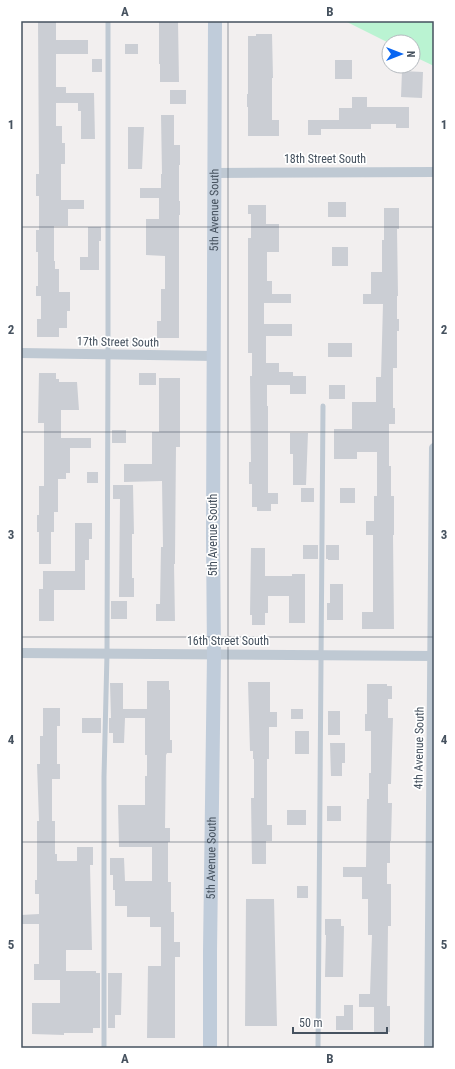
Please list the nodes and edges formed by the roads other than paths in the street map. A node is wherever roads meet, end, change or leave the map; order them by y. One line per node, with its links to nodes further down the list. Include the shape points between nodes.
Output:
1 (108, 21): 6 (lane)
2 (215, 21): 4 (street, 5th Avenue South)
3 (434, 172): 4 (street, 18th Street South)
4 (215, 173): 7 (street, 5th Avenue South)
5 (21, 353): 6 (street, 17th Street South)
6 (108, 356): 7 (street, 17th Street South); 11 (lane)
7 (214, 356): 12 (street, 5th Avenue South)
8 (323, 406): 13 (lane)
9 (434, 448): 14 (street, 4th Avenue South)
10 (21, 653): 11 (street, 16th Street South)
11 (107, 654): 12 (street, 16th Street South); 15 (lane, via 104,777)
12 (214, 654): 13 (street, 16th Street South); 16 (street, 5th Avenue South)
13 (322, 655): 14 (street, 16th Street South); 17 (lane)
14 (433, 656): 18 (street, 4th Avenue South)
15 (104, 1048)
16 (210, 1048)
17 (318, 1048)
18 (429, 1048)

